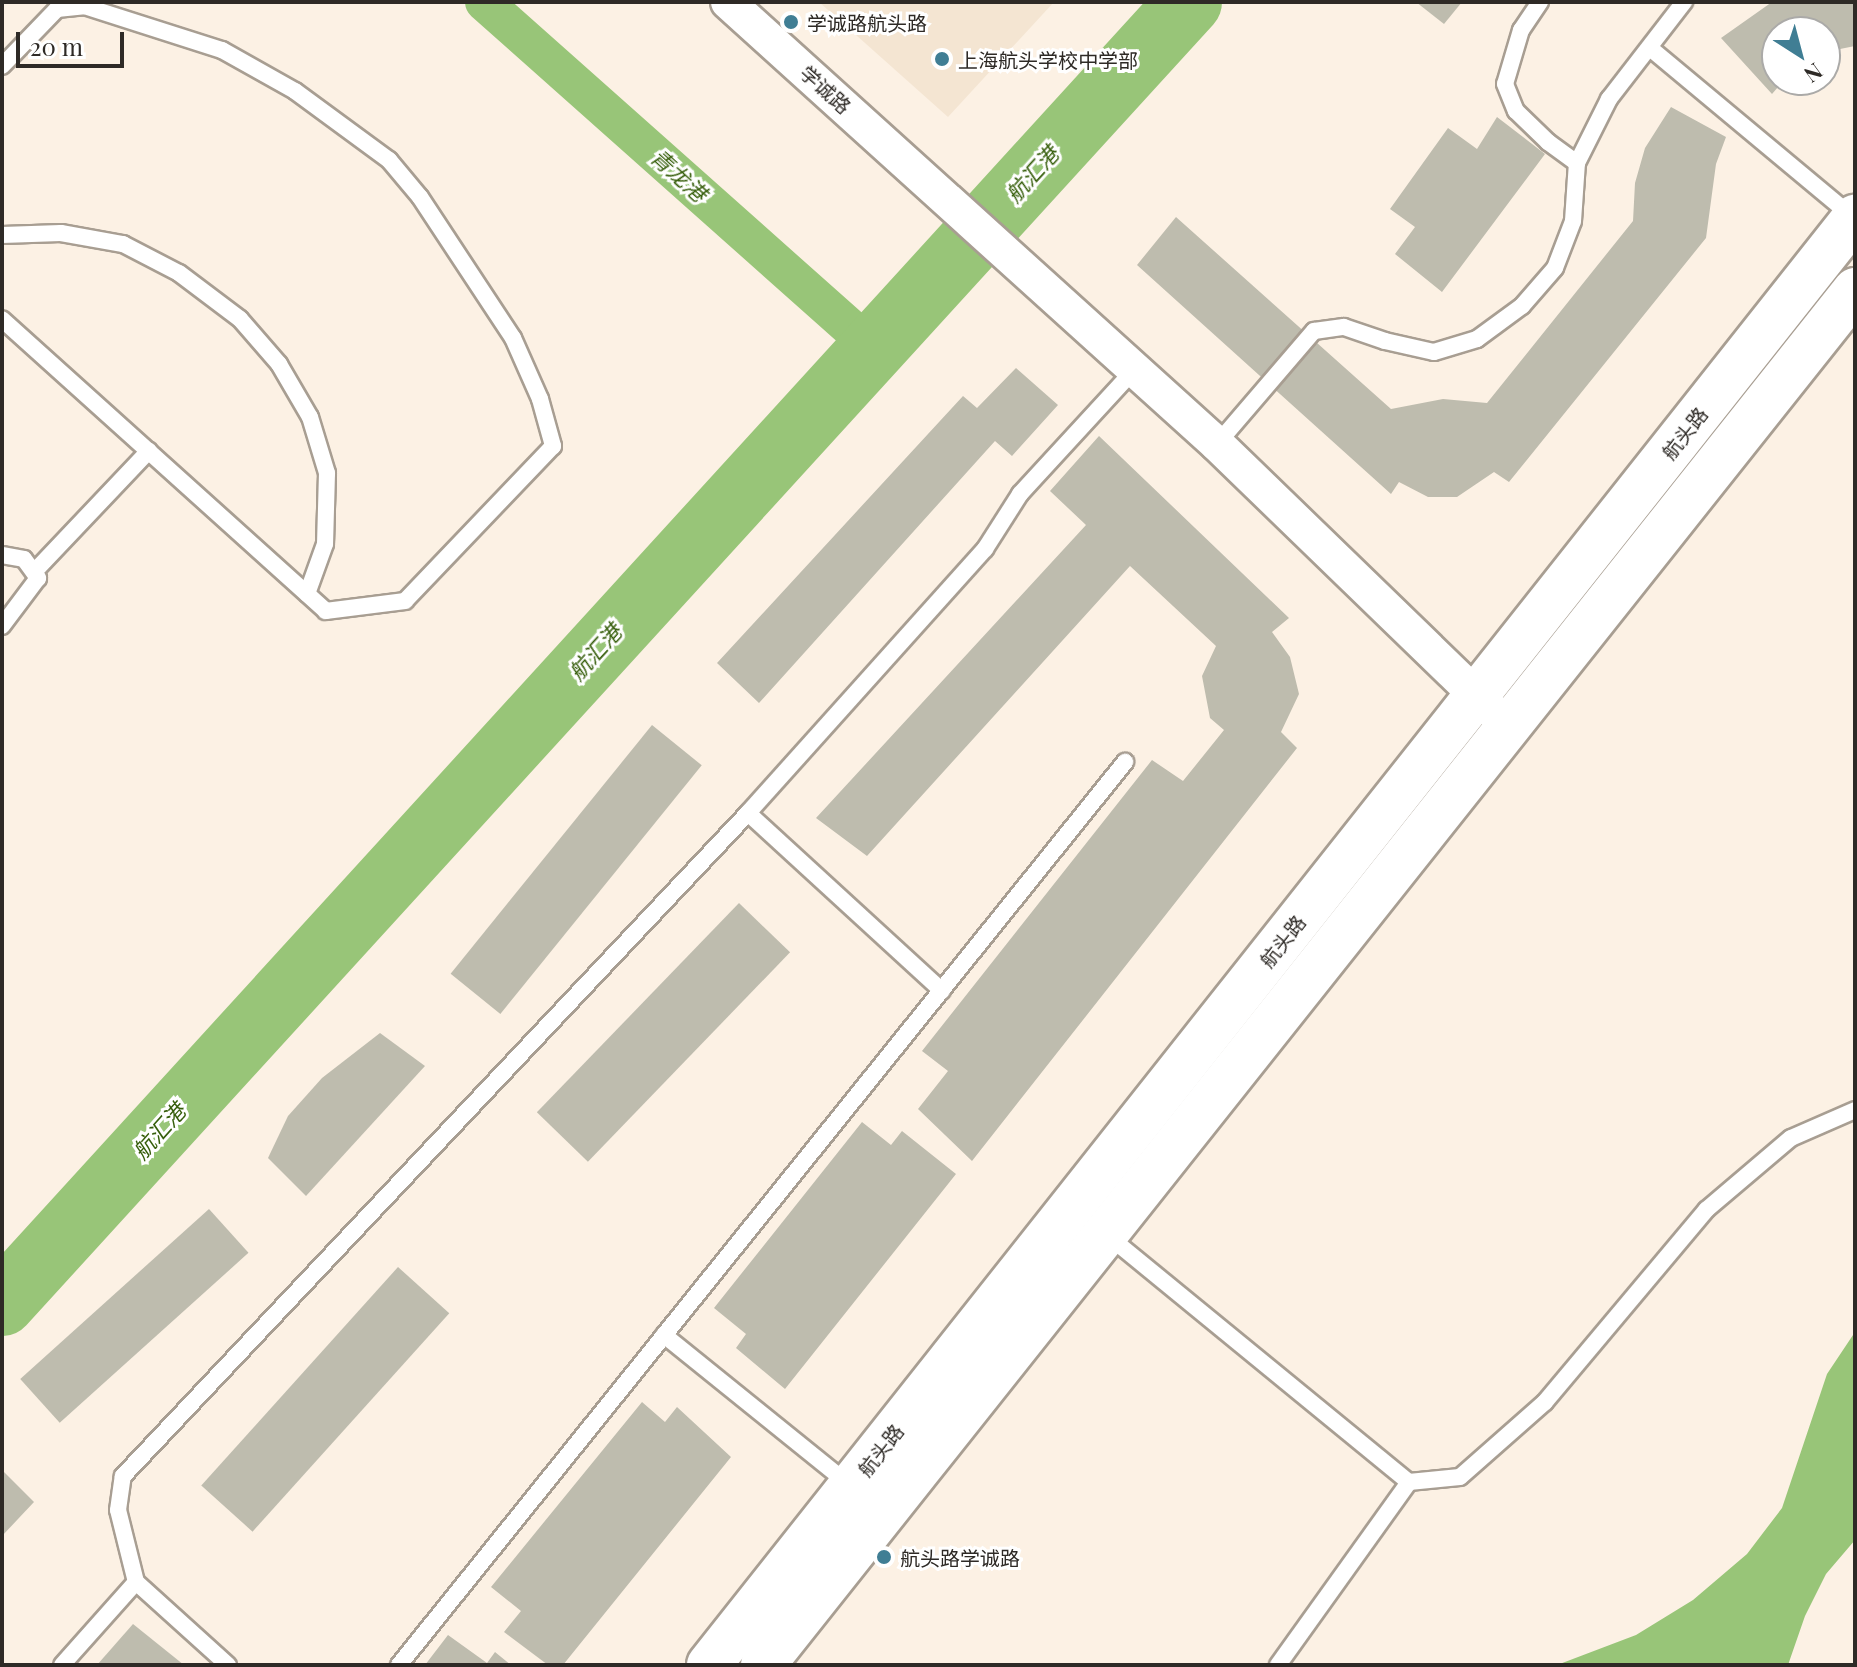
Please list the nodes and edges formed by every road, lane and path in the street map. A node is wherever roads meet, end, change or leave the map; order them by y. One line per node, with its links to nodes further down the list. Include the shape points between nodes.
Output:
1 (728, 2): 11 (street, 学诚路)
2 (1540, 2): 6 (lane, via 1521,30 1505,84 1516,111)
3 (1684, 2): 4 (lane)
4 (1650, 48): 6 (lane, via 1609,99); 7 (lane)
5 (2, 66): 16 (lane, via 57,9 84,6 222,50 295,91 389,160 420,197 513,338 540,399 553,446 405,601 326,611)
6 (1577, 163): 12 (lane, via 1573,221 1555,268 1522,306 1477,339 1434,352 1344,327 1314,331)
7 (1855, 218): 18 (main road, 航头路)
8 (2, 235): 16 (lane, via 61,233 123,244 204,291 240,319 279,364 310,417 327,473 325,544)
9 (1855, 290): 19 (main road)
10 (2, 319): 13 (lane)
11 (1135, 369): 12 (street, 学诚路); 21 (lane, via 1020,494 985,549)
12 (1217, 444): 18 (street, 学诚路)
13 (149, 451): 15 (lane); 16 (lane)
14 (2, 555): 15 (lane, via 24,559)
15 (34, 572): 17 (lane, via 38,578)
16 (307, 594)
17 (2, 626)
18 (1476, 696): 19 (street, 学诚路); 27 (main road, 航头路)
19 (1509, 725): 24 (main road)
20 (1125, 762): 22 (lane)
21 (748, 813): 22 (lane); 28 (lane, via 123,1476 118,1510)
22 (942, 991): 25 (lane)
23 (1855, 1110): 26 (lane, via 1791,1138 1706,1210 1545,1402 1460,1477)
24 (1105, 1234): 26 (lane); 33 (main road)
25 (664, 1335): 27 (lane); 31 (lane)
26 (1409, 1482): 34 (lane)
27 (852, 1486): 32 (main road, 航头路)
28 (136, 1582): 29 (lane); 30 (lane)
29 (62, 1665)
30 (228, 1665)
31 (399, 1665)
32 (709, 1665)
33 (763, 1665)
34 (1278, 1665)

